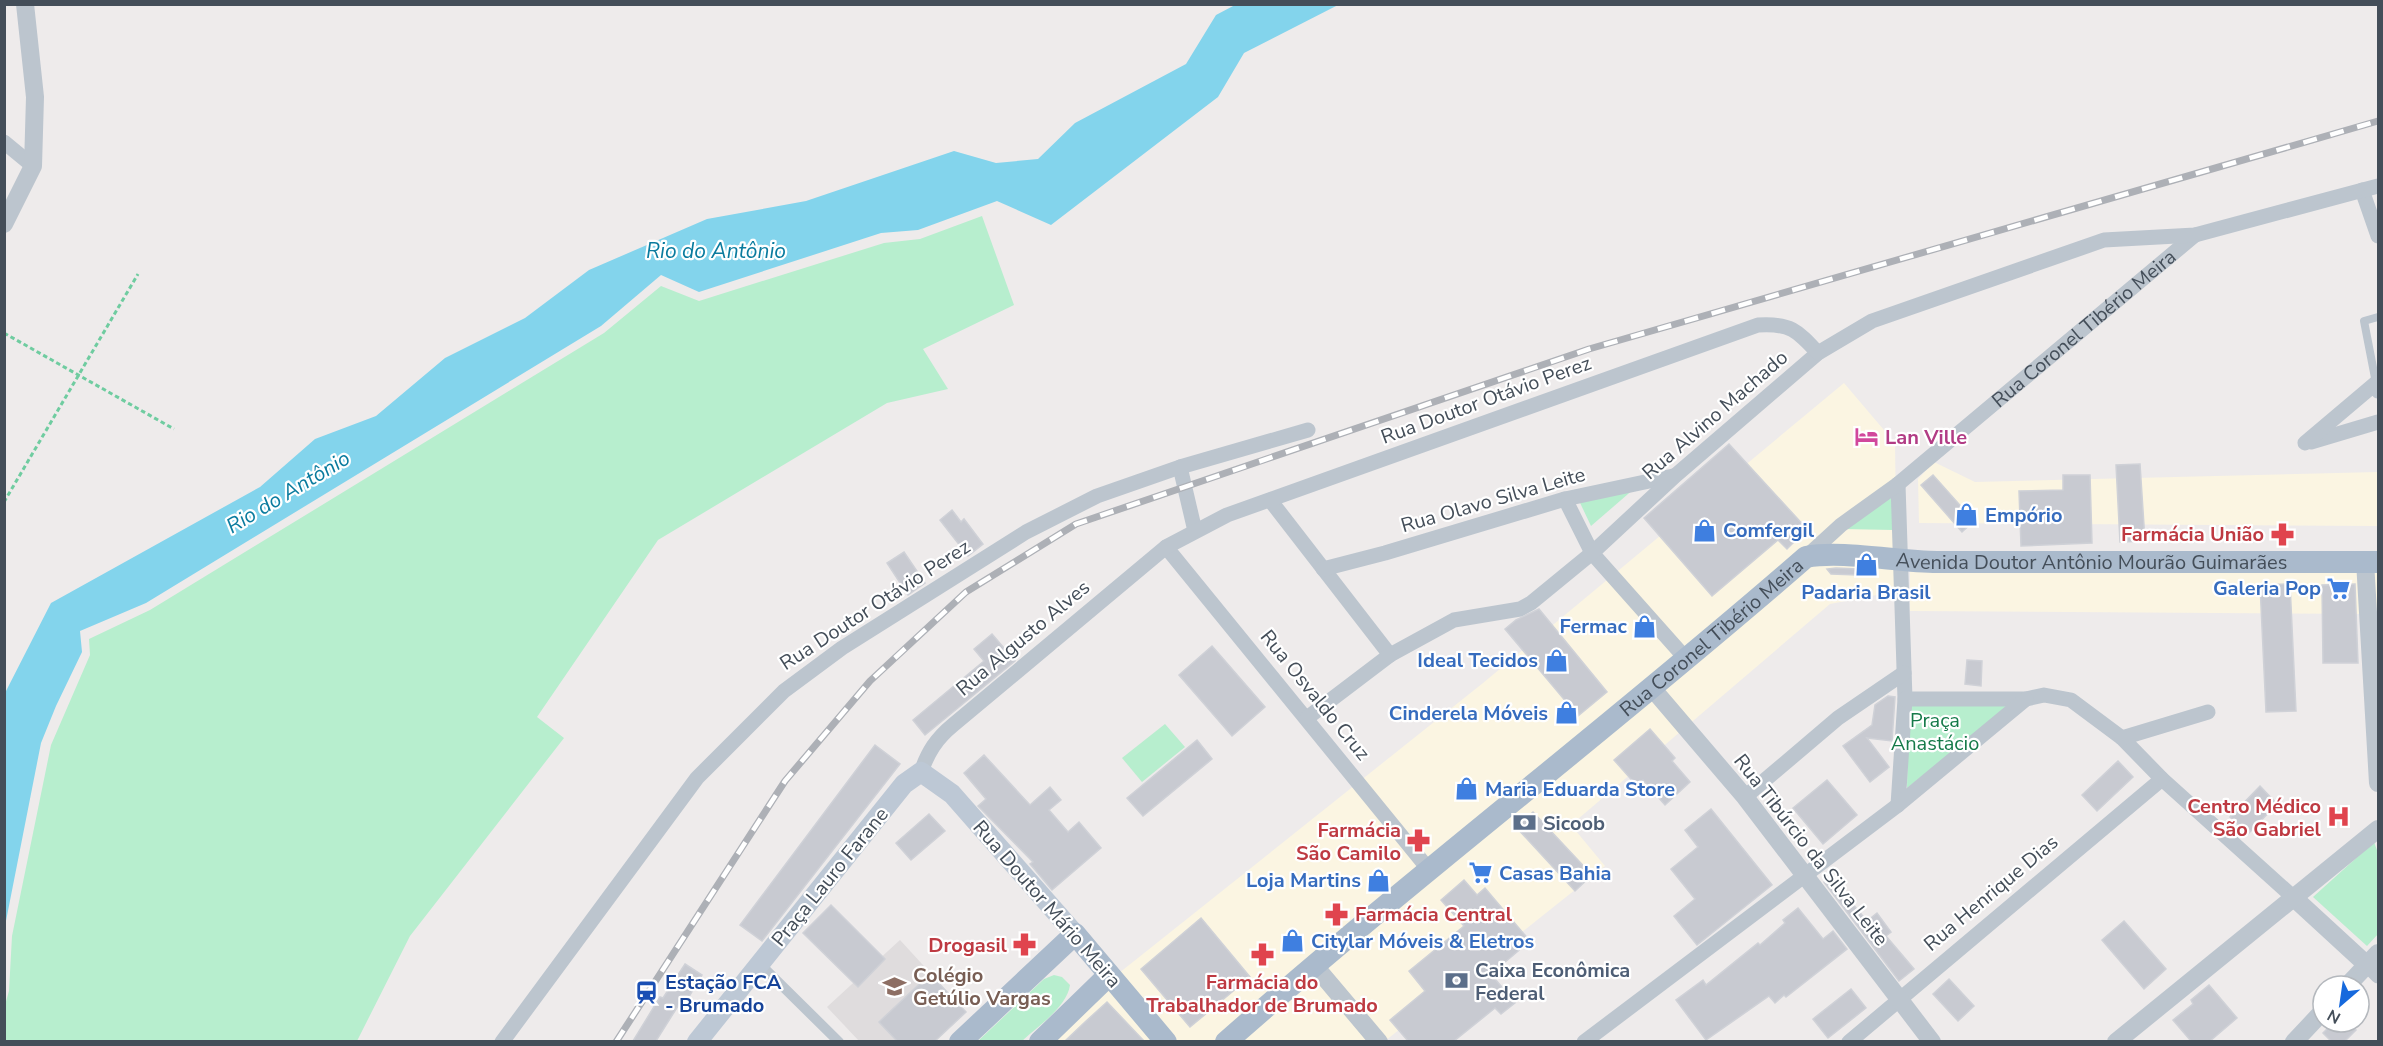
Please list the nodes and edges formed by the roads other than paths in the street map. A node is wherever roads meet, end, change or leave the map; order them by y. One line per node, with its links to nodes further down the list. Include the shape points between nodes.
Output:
1 (25, 4): 3 (street, via 35,97)
2 (4, 142): 3 (street)
3 (33, 166): 6 (street)
4 (2379, 186): 5 (street)
5 (2362, 190): 7 (street); 8 (street)
6 (4, 224)
7 (2195, 235): 10 (street, Rua Alvino Machado, via 2104,240 1872,321); 16 (street, Rua Coronel Tibério Meira)
8 (2379, 236)
9 (2379, 317): 11 (lane, via 2364,321)
10 (1818, 353): 15 (street, Rua Alvino Machado); 18 (street, Rua Doutor Otávio Perez, via 1797,330 1776,324 1758,325)
11 (2377, 387): 12 (street, via 2305,443)
12 (2379, 422)
13 (1308, 430): 14 (street, Rua Doutor Otávio Perez)
14 (1180, 467): 19 (street); 51 (street, Rua Doutor Otávio Perez, via 1097,496 1026,532 842,648 784,691 697,778)
15 (1676, 475): 17 (street, Rua Olavo Silva Leite); 21 (street, Rua Alvino Machado)
16 (1898, 484): 22 (street, Rua Coronel Tibério Meira, via 1841,525); 23 (street)
17 (1565, 499): 21 (street); 25 (street, Rua Olavo Silva Leite)
18 (1270, 500): 19 (street, Rua Doutor Otávio Perez); 25 (street)
19 (1195, 531): 20 (street, Rua Doutor Otávio Perez)
20 (1166, 547): 33 (street, Rua Osvaldo Cruz); 35 (street, Rua Algusto Alves, via 937,738)
21 (1592, 553): 26 (street, Rua Alvino Machado, via 1526,606 1454,620); 27 (street)
22 (1806, 557): 23 (main road, Avenida Doutor Antônio Mourão Guimarães, via 1821,554); 27 (main road, Rua Coronel Tibério Meira)
23 (1900, 562): 24 (main road, Avenida Doutor Antônio Mourão Guimarães); 28 (street)
24 (2372, 562): 37 (street)
25 (1323, 568): 26 (street)
26 (1390, 655): 33 (street, Rua Alvino Machado)
27 (1688, 660): 29 (main road, Rua Coronel Tibério Meira)
28 (1904, 673): 30 (street); 38 (street, via 1838,718)
29 (1652, 688): 38 (street, Rua Tibúrcio da Silva Leite); 41 (main road, Rua Coronel Tibério Meira)
30 (1905, 699): 31 (street); 39 (street)
31 (2026, 699): 34 (street, via 2044,695 2071,700); 39 (street)
32 (2208, 712): 34 (street)
33 (1307, 718): 41 (street, Rua Osvaldo Cruz)
34 (2122, 738): 36 (street)
35 (921, 772): 44 (main road, Rua Doutor Mário Meira, via 952,794); 45 (main road, Praça Lauro Farane, via 904,784)
36 (2162, 780): 43 (street); 49 (street, Rua Henrique Dias)
37 (2379, 783)
38 (1745, 797): 42 (street, Rua Tibúrcio da Silva Leite)
39 (1898, 806): 42 (street)
40 (2379, 829): 43 (street)
41 (1430, 871): 46 (main road, Rua Coronel Tibério Meira)
42 (1804, 877): 49 (street, Rua Tibúrcio da Silva Leite); 59 (street)
43 (2293, 897): 47 (street); 62 (street)
44 (1075, 934): 48 (main road, Rua Doutor Mário Meira); 54 (main road)
45 (760, 964): 52 (main road, Praça Lauro Farane); 53 (street)
46 (1314, 965): 57 (main road, Rua Coronel Tibério Meira); 58 (street)
47 (2375, 965)
48 (1109, 975): 55 (main road); 56 (main road, Rua Doutor Mário Meira)
49 (1898, 998): 60 (street, Rua Henrique Dias); 61 (street, Rua Tibúrcio da Silva Leite)
50 (2311, 1023): 63 (street)
51 (502, 1041)
52 (697, 1041)
53 (839, 1041)
54 (960, 1041)
55 (1040, 1041)
56 (1166, 1041)
57 (1226, 1041)
58 (1379, 1041)
59 (1584, 1041)
60 (1849, 1041)
61 (1932, 1041)
62 (2116, 1041)
63 (2294, 1041)

